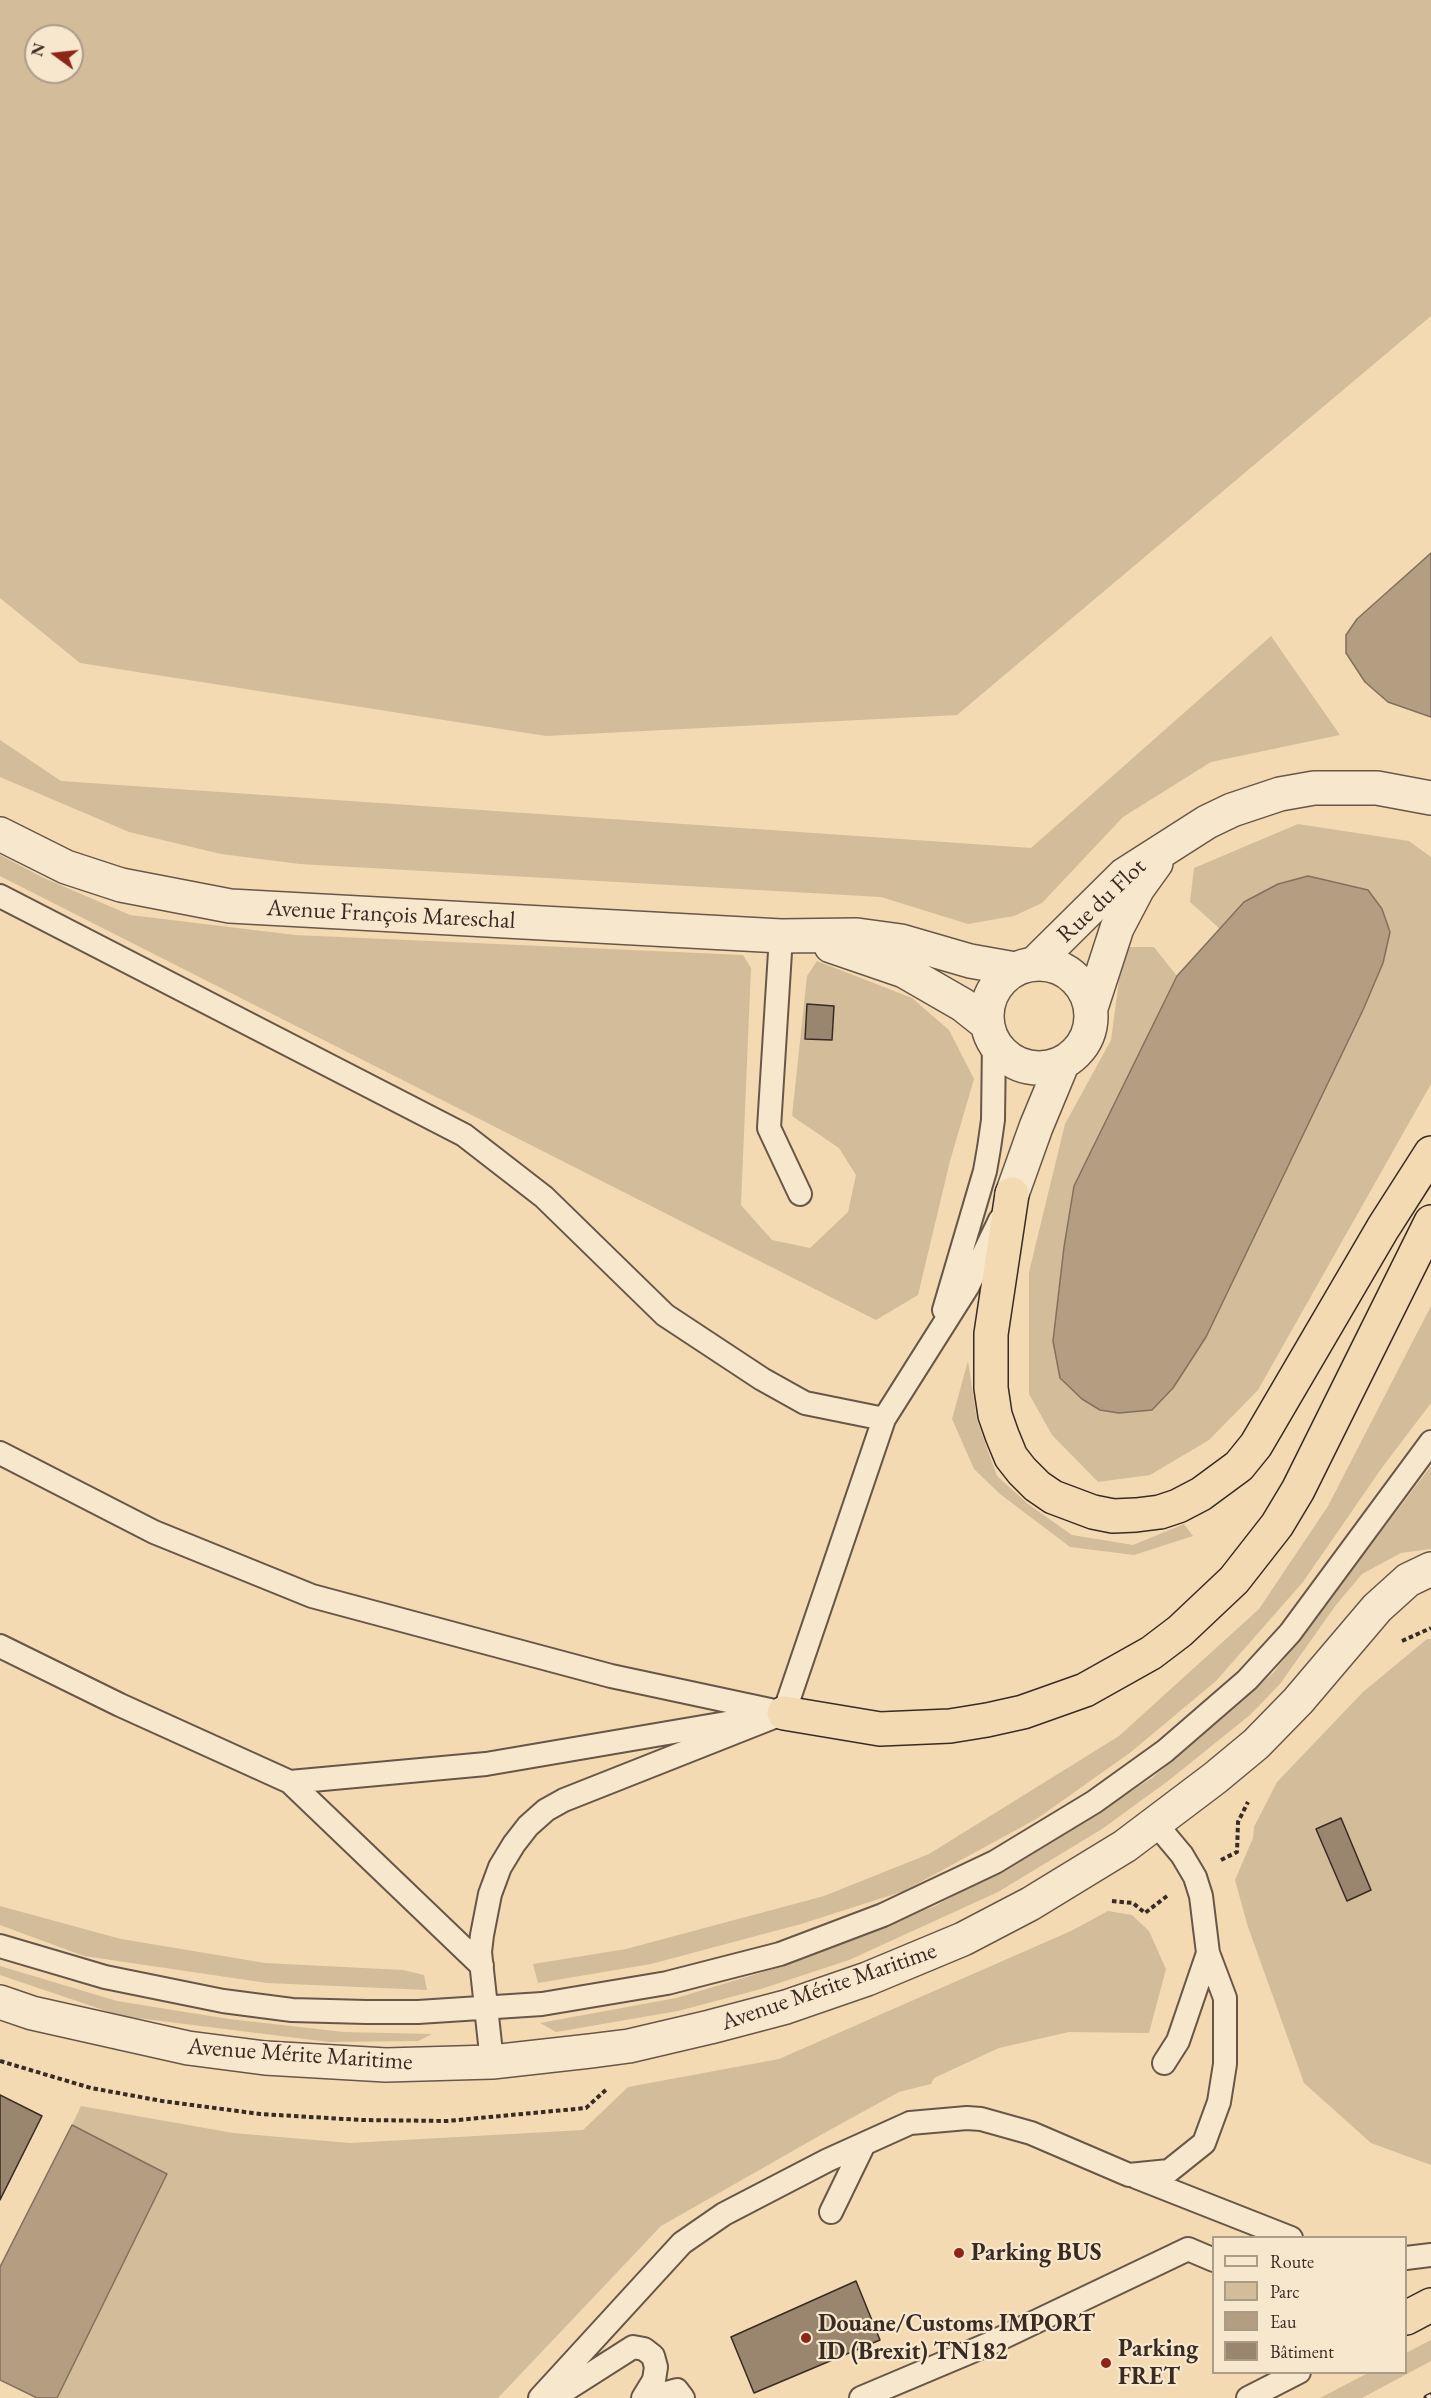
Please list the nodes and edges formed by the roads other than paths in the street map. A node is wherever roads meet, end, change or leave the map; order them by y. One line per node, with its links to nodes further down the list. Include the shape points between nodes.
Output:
1 (1431, 798): 3 (street, Rue du Flot, via 1377,788 1343,787 1280,794 1232,810)
2 (0, 834): 5 (street, Avenue François Mareschal, via 92,876 159,894 230,906)
3 (1173, 843): 6 (street, Rue du Flot, via 1124,875); 7 (street, Rue du Flot, via 1150,870 1122,917)
4 (0, 896): 15 (lane, via 464,1135 544,1197 665,1315 805,1403)
5 (788, 936): 6 (street, Avenue François Mareschal, via 839,933 880,938 982,964); 8 (street, Avenue François Mareschal, via 832,946 904,971 963,1005); 11 (lane, via 769,1128)
6 (1025, 966): 7 (street, via 1054,965 1071,975 1084,989); 8 (street, via 1000,981 992,992 988,1004)
7 (1091, 1008): 9 (street, via 1085,1040)
8 (990, 1033): 9 (street, via 1007,1057 1024,1066 1044,1068); 14 (lane, via 993,1119 989,1148)
9 (1063, 1062): 12 (street)
10 (1431, 1153): 12 (highway, via 1245,1459 1222,1480 1178,1506 1136,1515 1093,1512 1053,1497 1022,1470 1002,1435 991,1388 991,1334)
11 (800, 1194)
12 (1012, 1194): 14 (lane, via 968,1286)
13 (1431, 1222): 22 (highway, via 1293,1499 1234,1580 1180,1631 1151,1653 1085,1690 987,1720 880,1729)
14 (933, 1343): 15 (lane)
15 (884, 1419): 22 (lane)
16 (1431, 1442): 29 (lane, via 1319,1596 1247,1680 1165,1751 1033,1840 883,1915 780,1954 711,1974 632,1990)
17 (0, 1453): 22 (lane, via 154,1532 312,1596 611,1676)
18 (1431, 1569): 19 (street, Avenue Mérite Maritime, via 1408,1580)
19 (1395, 1592): 20 (street); 24 (street, Avenue Mérite Maritime, via 1256,1744)
20 (1431, 1592)
21 (0, 1646): 23 (lane)
22 (784, 1713): 23 (lane, via 486,1764); 27 (lane, via 546,1810 521,1835 501,1867 484,1917)
23 (290, 1782): 27 (lane)
24 (1156, 1824): 26 (lane, via 1195,1876); 30 (street, Avenue Mérite Maritime, via 1030,1904 934,1953 867,1979 786,2007 648,2041)
25 (0, 1946): 29 (lane, via 105,1977 257,2006 325,2012)
26 (1208, 1953): 31 (lane, via 1178,2041); 33 (lane, via 1224,1998 1225,2064 1220,2102 1204,2143 1169,2171)
27 (481, 1959): 29 (lane)
28 (0, 2002): 30 (street, Avenue Mérite Maritime, via 111,2032 224,2054 346,2064)
29 (487, 2009): 30 (lane)
30 (492, 2062)
31 (1164, 2063)
32 (864, 2144): 33 (lane, via 910,2124 981,2119 1031,2133); 34 (lane); 42 (lane, via 724,2214 682,2243)
33 (1129, 2175): 35 (lane)
34 (831, 2212)
35 (1287, 2236)
36 (1431, 2255): 37 (lane)
37 (1407, 2258)
38 (1212, 2259): 47 (lane, via 1188,2249 989,2344)
39 (1431, 2305): 40 (highway)
40 (1407, 2317)
41 (1297, 2374): 48 (lane)
42 (540, 2398)
43 (553, 2398): 44 (lane, via 633,2347 653,2356 656,2367 654,2380)
44 (643, 2398)
45 (648, 2398): 46 (lane, via 677,2390)
46 (683, 2398)
47 (861, 2398)
48 (1248, 2398)

